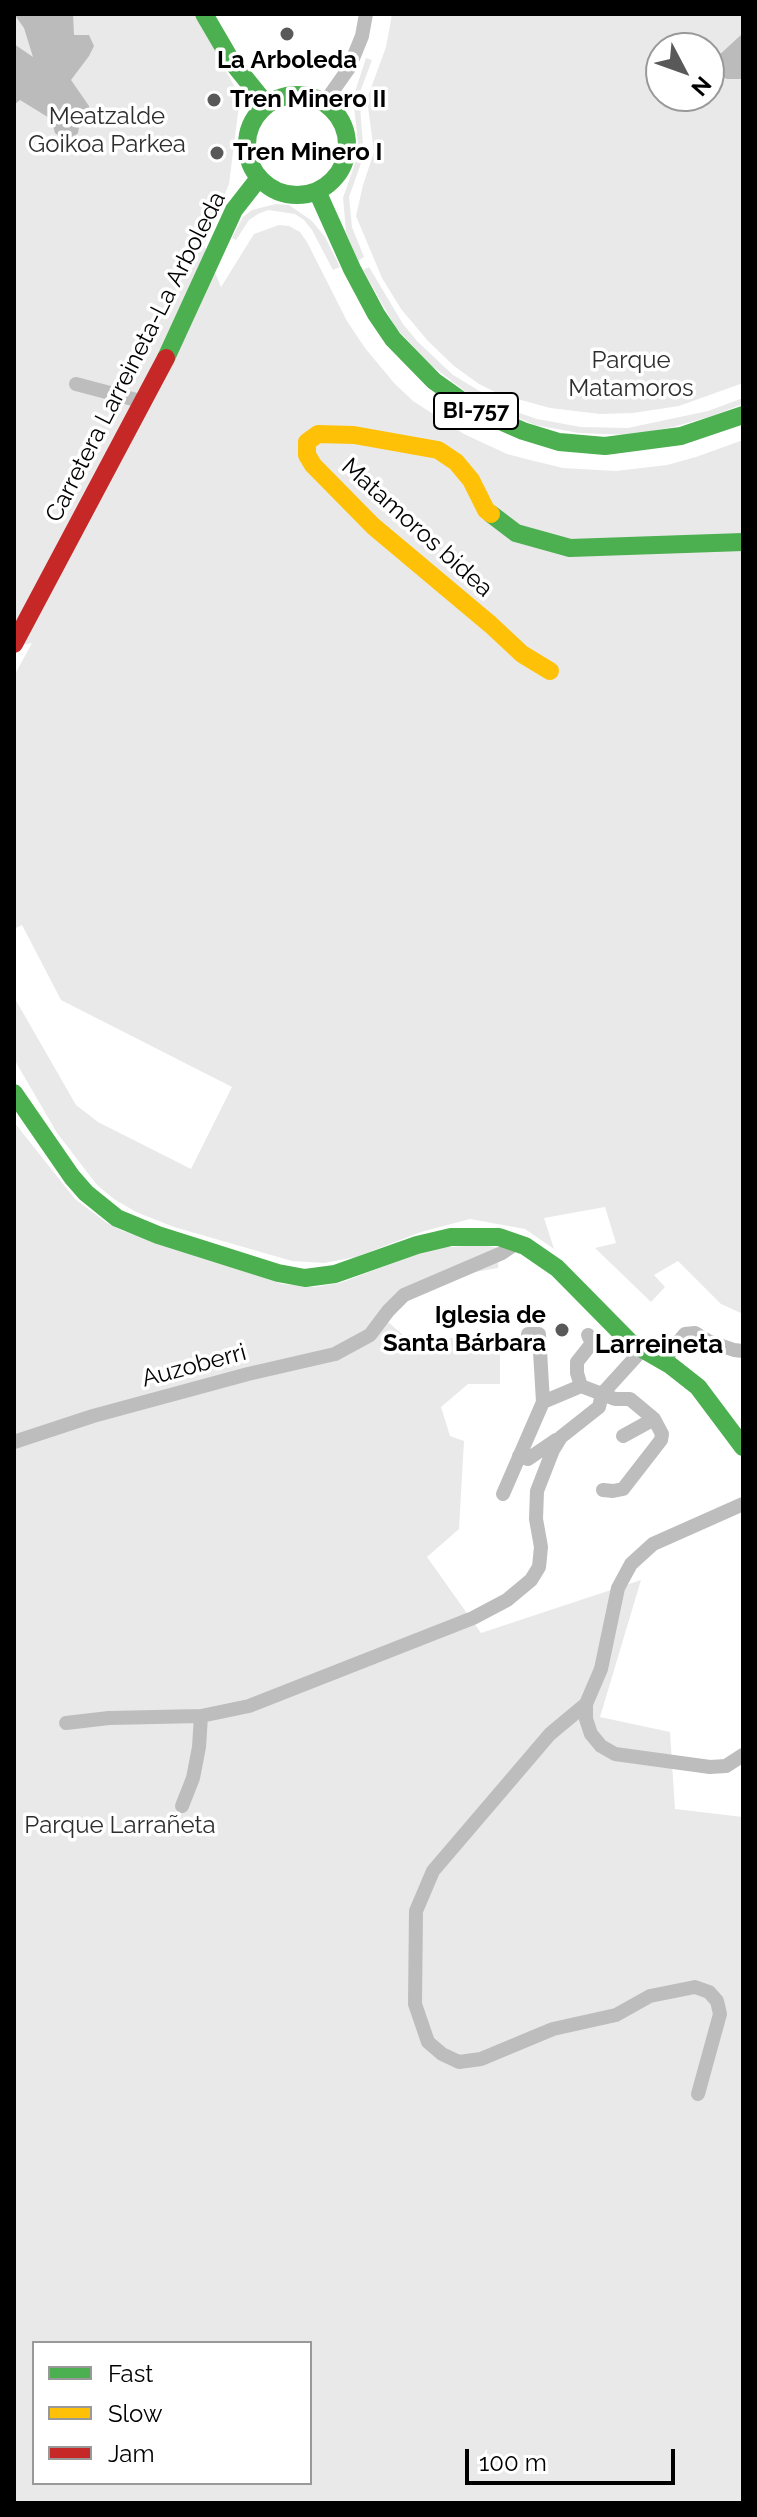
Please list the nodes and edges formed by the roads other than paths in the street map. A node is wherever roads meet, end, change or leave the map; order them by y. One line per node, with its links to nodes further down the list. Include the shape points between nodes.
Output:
1 (204, 14): 4 (street, via 232,62)
2 (366, 14): 3 (street, via 349,68)
3 (325, 102): 4 (street, via 295,94); 6 (street, via 337,113 348,141 340,171)
4 (266, 104): 5 (street, via 251,124 246,148)
5 (259, 178): 6 (street, via 286,194); 8 (street, Carretera Larreineta-La Arboleda, via 234,210)
6 (317, 191): 9 (street, BI-757, via 352,269 393,339 434,381 475,410 559,442 605,446 681,436)
7 (76, 384): 8 (street)
8 (144, 402): 11 (street, Carretera Larreineta-La Arboleda)
9 (743, 415)
10 (743, 542): 12 (street, Matamoros bidea, via 570,548 516,533 486,510 471,480 438,450 354,435 318,434 307,442 313,465 373,526 522,654)
11 (14, 644)
12 (550, 671)
13 (14, 1091): 14 (street, via 53,1153 117,1218 278,1273 305,1278 335,1274 451,1237)
14 (518, 1242): 17 (street, via 557,1268); 26 (street, Auzoberri, via 404,1295 374,1329 335,1354 93,1416)
15 (528, 1334): 22 (street, via 539,1334)
16 (588, 1335): 20 (street, via 592,1343 577,1362)
17 (642, 1350): 19 (street); 21 (street)
18 (743, 1351): 19 (street, via 685,1334)
19 (663, 1361): 27 (street, via 707,1397)
20 (581, 1386): 21 (street); 22 (street)
21 (602, 1394): 23 (street, via 630,1399); 25 (street, via 599,1407)
22 (543, 1402): 28 (street)
23 (654, 1419): 24 (street); 29 (street, via 661,1440 637,1480 623,1489)
24 (623, 1436)
25 (561, 1437): 28 (street, via 528,1459); 33 (street, via 537,1491 539,1567 518,1593 473,1618 274,1698)
26 (14, 1442)
27 (743, 1447)
28 (519, 1456): 30 (street)
29 (603, 1490)
30 (503, 1494)
31 (743, 1504): 32 (street, via 675,1533 641,1552 631,1564 618,1588 601,1669)
32 (586, 1704): 35 (street, via 591,1734 615,1754 710,1767 726,1766); 37 (street, via 550,1734 433,1871 416,1911 415,2004 428,2042 459,2062 481,2059 553,2029 616,2015 650,1996 695,1987 709,1992 720,2014)
33 (201, 1716): 34 (street); 36 (street, via 193,1778)
34 (66, 1723)
35 (743, 1755)
36 (182, 1806)
37 (698, 2094)

